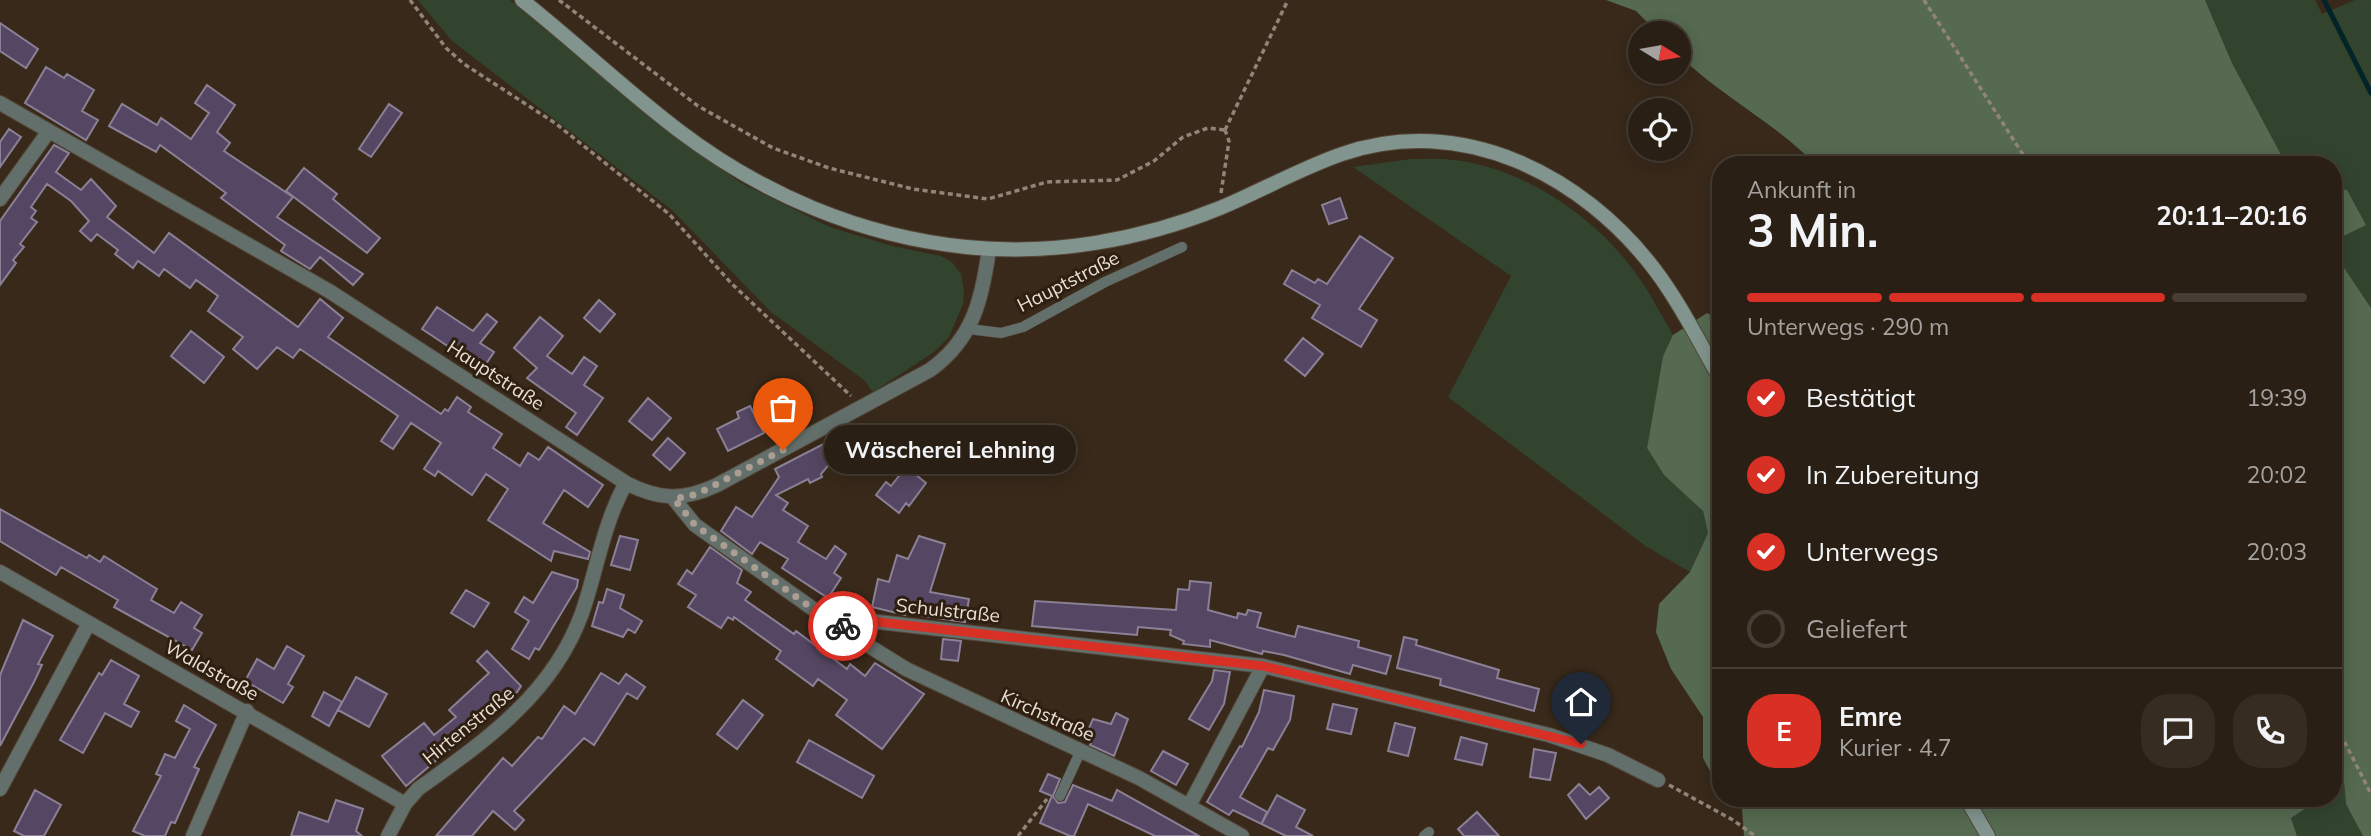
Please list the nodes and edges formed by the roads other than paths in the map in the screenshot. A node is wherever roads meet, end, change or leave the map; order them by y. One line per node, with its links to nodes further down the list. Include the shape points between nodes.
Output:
1 (522, 0): 6 (main road, via 678,130 768,189 862,227 927,242)
2 (0, 103): 3 (street, Hauptstraße)
3 (49, 131): 4 (street); 9 (street, Hauptstraße, via 361,310)
4 (0, 199)
5 (1182, 247): 7 (lane, Hauptstraße, via 1023,327 1001,333)
6 (989, 249): 7 (street, via 982,296); 8 (main road, via 1108,241 1218,209 1345,153 1404,141 1460,144 1513,158 1595,208 1655,270)
7 (969, 329): 10 (street, via 938,365 717,485)
8 (1712, 365)
9 (626, 482): 10 (street, Hauptstraße); 20 (street, Hirtenstraße, via 608,520 582,613 556,667 519,711)
10 (674, 499): 13 (street, via 695,525)
11 (0, 572): 12 (street, Waldstraße)
12 (89, 623): 15 (street, Waldstraße); 18 (street)
13 (840, 628): 14 (street, Schulstraße, via 849,622 870,621); 16 (street, Kirchstraße, via 939,687)
14 (1263, 666): 17 (street, Schulstraße, via 1549,735 1608,755); 21 (street)
15 (247, 711): 20 (street, Waldstraße); 23 (street)
16 (1081, 750): 19 (lane); 21 (street, Kirchstraße)
17 (1658, 779)
18 (0, 789)
19 (1060, 796)
20 (405, 804): 24 (street, Hirtenstraße)
21 (1189, 806): 25 (street, Kirchstraße)
22 (1971, 807): 26 (main road)
23 (193, 836)
24 (388, 836)
25 (1242, 836)
26 (1988, 836)

